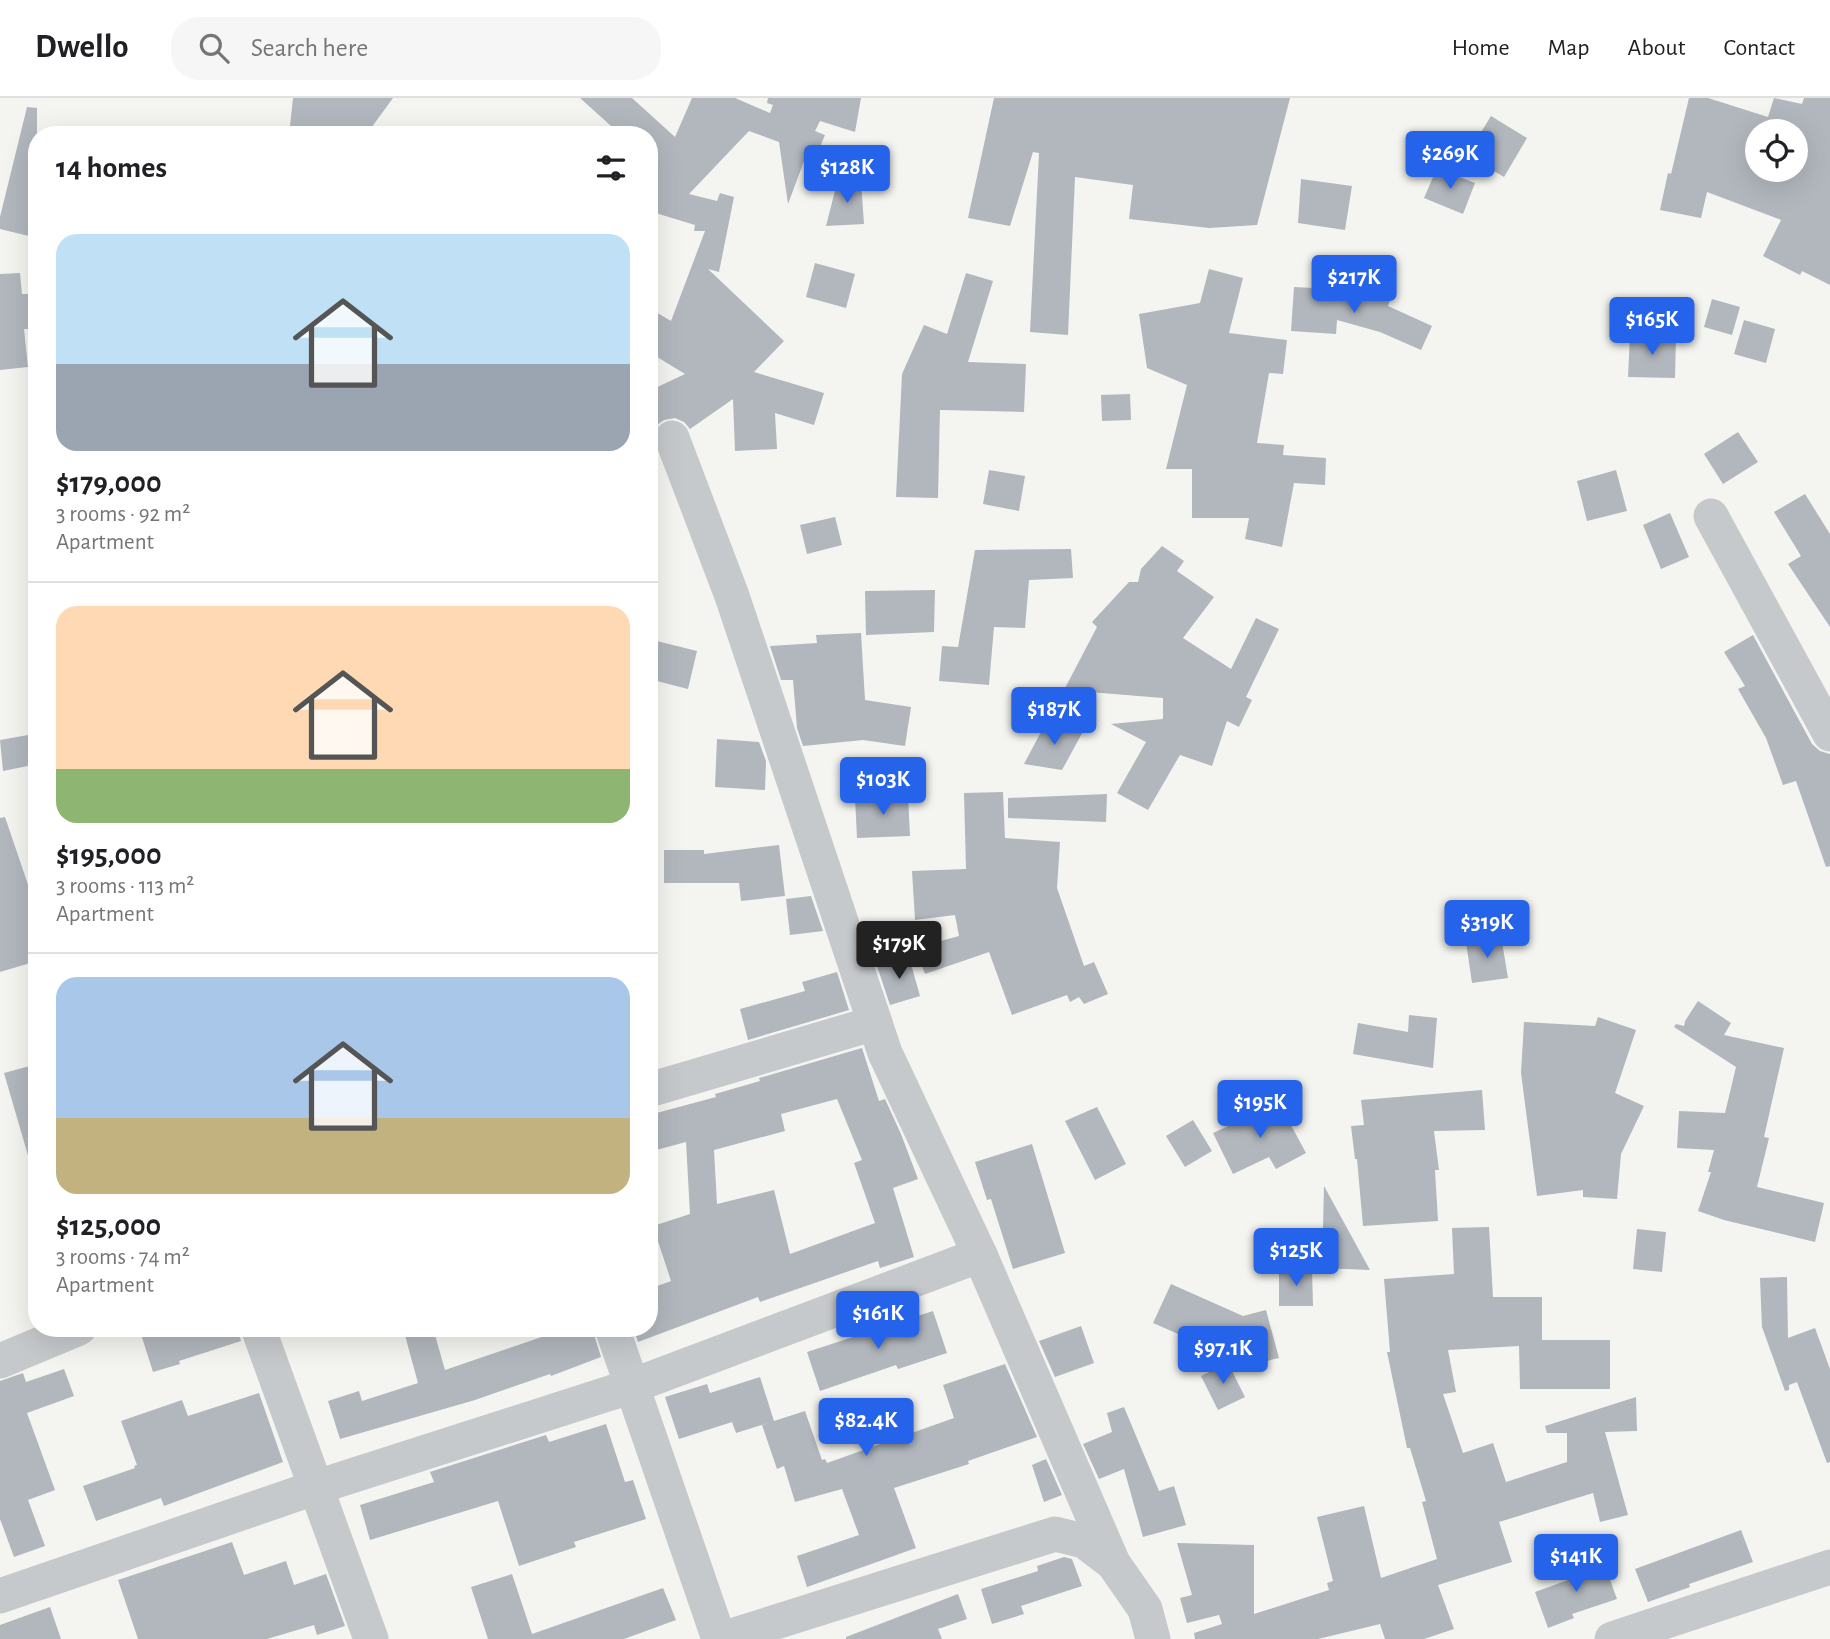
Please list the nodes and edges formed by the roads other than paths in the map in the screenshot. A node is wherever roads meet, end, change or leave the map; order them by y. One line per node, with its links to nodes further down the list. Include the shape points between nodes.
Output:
1 (673, 438): 4 (street, via 732,596)
2 (1711, 516): 3 (street)
3 (1830, 734)
4 (876, 1023): 5 (street); 6 (street, via 885,1053)
5 (658, 1087)
6 (980, 1255): 11 (street); 13 (street)
7 (57, 1337): 10 (street)
8 (261, 1337): 12 (street)
9 (614, 1337): 11 (street)
10 (0, 1361)
11 (632, 1386): 12 (street); 17 (street)
12 (317, 1487): 15 (street); 16 (street)
13 (1113, 1563): 17 (street, via 1084,1541 1055,1534); 18 (street, via 1144,1609)
14 (1830, 1567): 19 (street)
15 (0, 1596)
16 (371, 1639)
17 (720, 1639)
18 (1153, 1639)
19 (1612, 1639)

